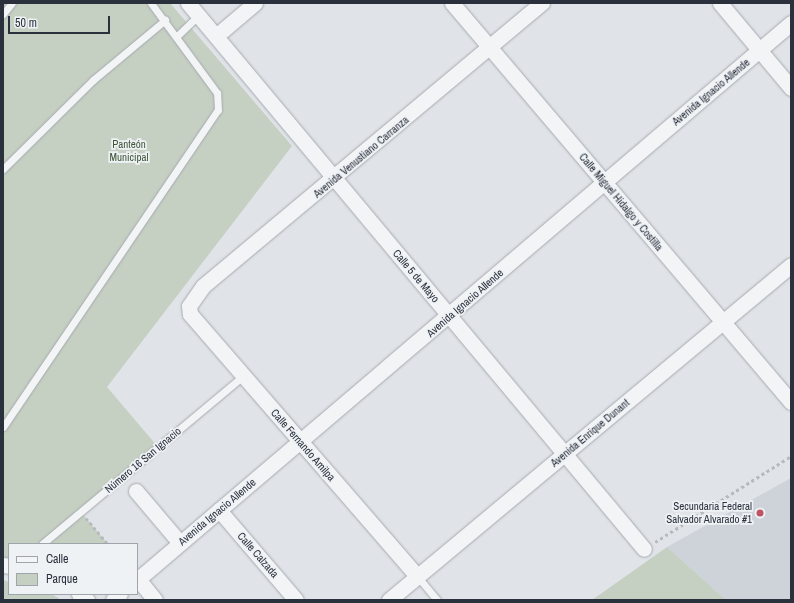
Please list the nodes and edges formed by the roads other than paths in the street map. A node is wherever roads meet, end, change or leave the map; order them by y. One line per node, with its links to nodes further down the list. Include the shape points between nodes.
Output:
1 (12, 3): 8 (lane)
2 (151, 3): 10 (lane)
3 (188, 3): 9 (street, Calle 5 de Mayo)
4 (255, 3): 13 (street)
5 (452, 3): 14 (street, Calle Miguel Hidalgo y Costilla)
6 (542, 3): 14 (street, Avenida Venustiano Carranza)
7 (720, 3): 15 (street)
8 (3, 14)
9 (199, 15): 12 (lane); 13 (street, Calle 5 de Mayo)
10 (165, 20): 12 (lane); 17 (lane, via 88,85)
11 (791, 23): 15 (street, Avenida Ignacio Allende)
12 (178, 36): 26 (lane, via 217,93 218,110)
13 (216, 36): 18 (street, Calle 5 de Mayo)
14 (490, 48): 18 (street, Avenida Venustiano Carranza); 19 (street, Calle Miguel Hidalgo y Costilla)
15 (760, 50): 16 (street); 19 (street, Avenida Ignacio Allende)
16 (791, 88)
17 (3, 169)
18 (336, 179): 21 (street, Avenida Venustiano Carranza, via 199,290 190,301); 22 (street, Calle 5 de Mayo)
19 (604, 182): 22 (street, Avenida Ignacio Allende); 23 (street, Calle Miguel Hidalgo y Costilla)
20 (791, 265): 23 (street, Avenida Enrique Dunant)
21 (190, 314): 24 (street, Calle Fernando Amilpa)
22 (450, 316): 27 (street, Avenida Ignacio Allende); 28 (street, Calle 5 de Mayo)
23 (724, 322): 25 (street, Calle Miguel Hidalgo y Costilla); 28 (street, Avenida Enrique Dunant)
24 (243, 376): 27 (street, Calle Fernando Amilpa); 31 (lane, Número 16 San Ignacio)
25 (791, 402)
26 (3, 427)
27 (300, 442): 30 (street, Avenida Ignacio Allende); 34 (street, Calle Fernando Amilpa)
28 (565, 454): 33 (street, Calle 5 de Mayo); 34 (street, Avenida Enrique Dunant)
29 (136, 491): 32 (street)
30 (219, 510): 32 (street, Avenida Ignacio Allende); 38 (street, Calle Calzada)
31 (43, 543)
32 (180, 543): 35 (street, Avenida Ignacio Allende)
33 (644, 549)
34 (417, 576): 39 (street, Avenida Enrique Dunant); 40 (lane)
35 (138, 578)
36 (138, 580): 37 (street)
37 (155, 600)
38 (296, 600)
39 (389, 600)
40 (437, 600)

